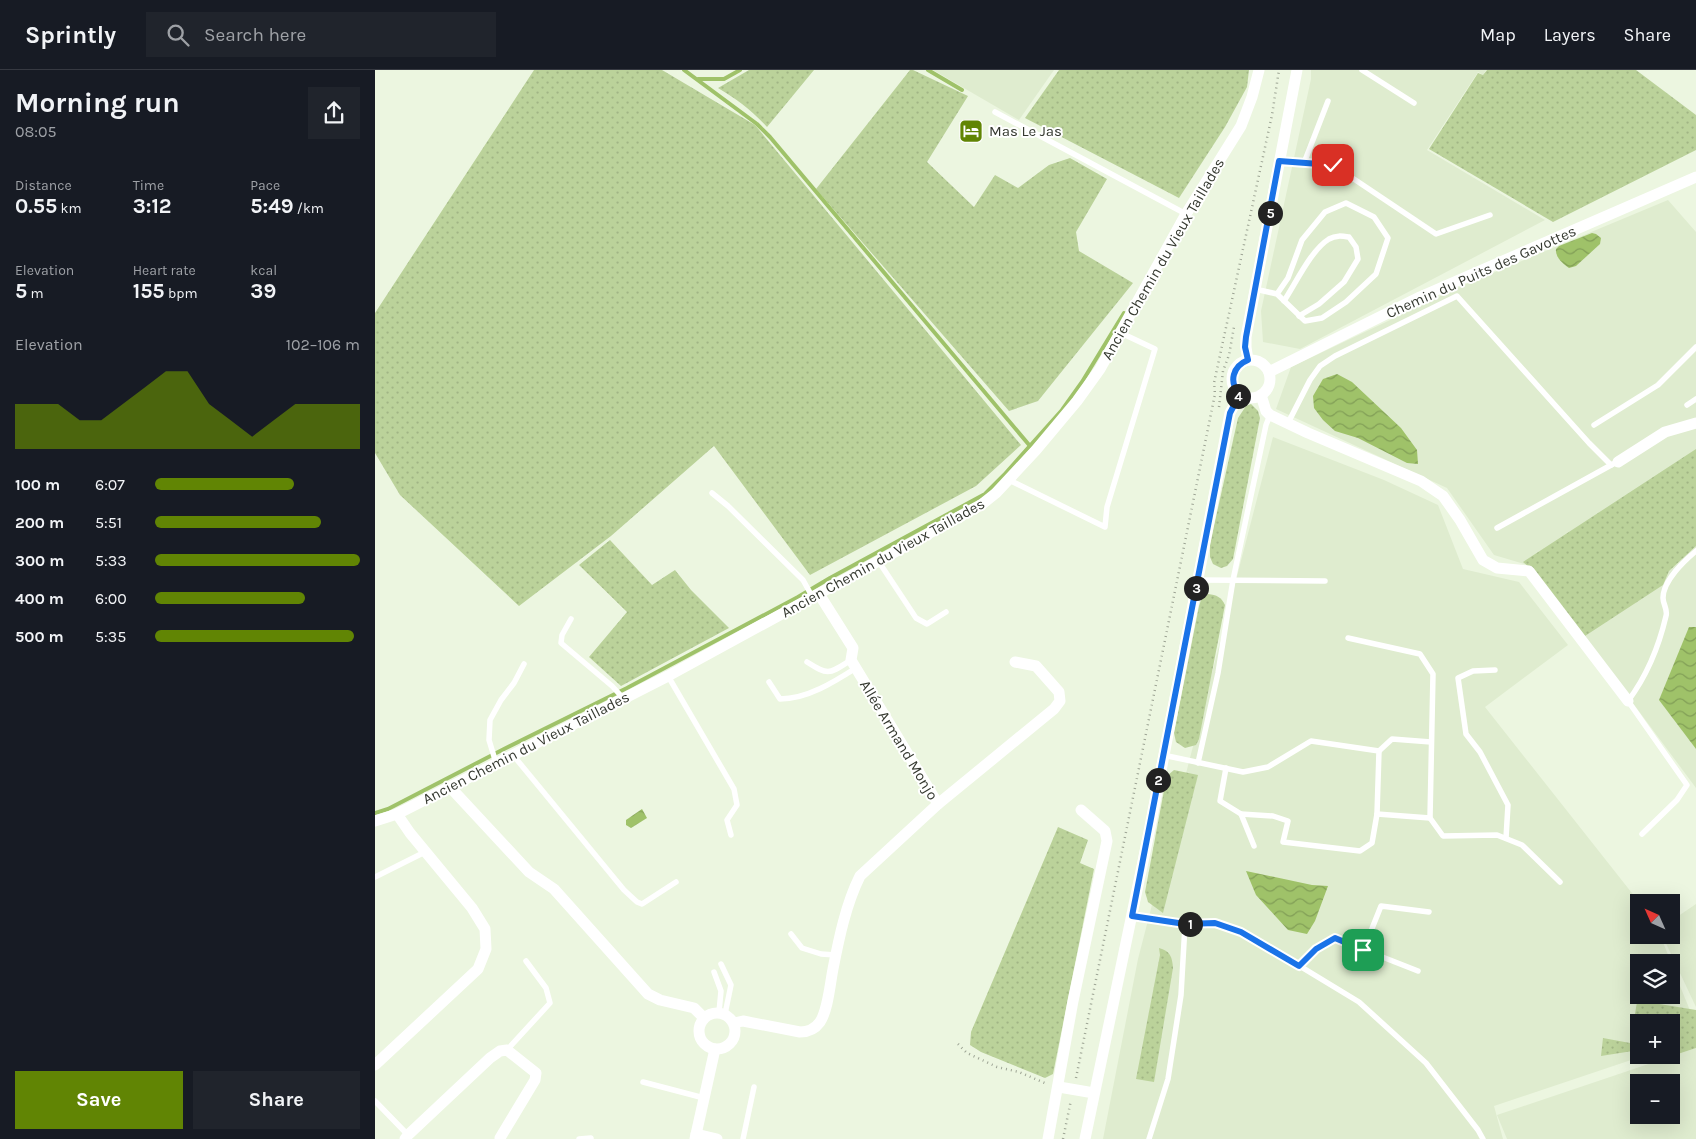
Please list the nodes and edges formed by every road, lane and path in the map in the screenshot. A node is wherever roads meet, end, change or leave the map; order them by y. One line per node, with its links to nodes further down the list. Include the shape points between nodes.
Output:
1 (1259, 70): 11 (street, Ancien Chemin du Vieux Taillades, via 1241,126)
2 (1279, 70): 95 (path)
3 (1297, 70): 8 (street)
4 (1362, 70): 6 (lane)
5 (1328, 101): 9 (lane)
6 (1414, 104)
7 (995, 112): 11 (lane)
8 (1279, 161): 9 (lane); 13 (street)
9 (1304, 163): 12 (lane, via 1333,165 1436,234)
10 (1696, 177): 20 (street, Chemin du Puits des Gavottes, via 1420,297)
11 (1186, 214): 17 (street, Ancien Chemin du Vieux Taillades)
12 (1489, 215)
13 (1255, 289): 14 (lane); 19 (street, via 1245,347)
14 (1277, 294): 15 (lane); 16 (lane, via 1288,278 1302,240 1325,212 1346,203 1374,217 1388,238 1376,274 1346,302 1322,318 1305,321)
15 (1284, 301): 16 (lane); 16 (lane, via 1315,252 1329,239 1349,237 1357,247 1358,259 1343,282 1319,304)
16 (1299, 316)
17 (1121, 333): 30 (street, Ancien Chemin du Vieux Taillades, via 1077,401); 30 (lane, via 1155,349 1107,507 1105,527)
18 (1696, 347): 28 (lane, via 1658,385)
19 (1248, 360): 20 (street, via 1263,364); 21 (street, via 1233,374 1234,385)
20 (1269, 372): 22 (street, via 1269,385)
21 (1240, 394): 22 (street, via 1251,398); 35 (street, via 1230,413)
22 (1261, 395): 25 (street)
23 (1696, 400): 24 (lane)
24 (1687, 405)
25 (1270, 415): 26 (street); 36 (lane)
26 (1288, 423): 29 (lane, via 1310,380 1321,366 1457,296 1589,443); 50 (street, via 1421,481 1443,496 1483,560 1497,568 1529,571)
27 (1696, 423): 29 (street, via 1665,432)
28 (1594, 425)
29 (1614, 463): 32 (lane)
30 (1009, 480): 34 (street, Ancien Chemin du Vieux Taillades, via 981,505)
31 (712, 493): 38 (lane, via 729,506)
32 (1497, 528)
33 (1696, 551): 50 (lane, via 1683,561 1669,580 1663,597 1667,613 1661,637)
34 (879, 562): 38 (street, Ancien Chemin du Vieux Taillades); 39 (lane, via 916,618 927,624)
35 (1197, 580): 36 (lane); 54 (street)
36 (1233, 580): 37 (lane); 56 (lane, via 1218,672)
37 (1325, 581)
38 (816, 596): 45 (street, Allée Armand Monjo, via 853,648); 47 (street, Ancien Chemin du Vieux Taillades)
39 (946, 612)
40 (571, 619): 49 (lane, via 561,643)
41 (1348, 638): 51 (lane, via 1420,654 1433,674)
42 (807, 662): 45 (lane, via 823,672)
43 (1015, 662): 59 (street, via 1036,666 1059,692 1060,701)
44 (524, 664): 55 (lane, via 490,720 489,740)
45 (854, 664): 48 (lane, via 839,679 791,699 780,699); 59 (street, Allée Armand Monjo)
46 (1495, 670): 68 (lane, via 1473,671 1458,678 1466,734 1480,752 1509,805)
47 (667, 676): 49 (street, Ancien Chemin du Vieux Taillades); 67 (lane, via 734,789 737,805 727,820)
48 (769, 682)
49 (623, 698): 53 (street, Ancien Chemin du Vieux Taillades)
50 (1628, 701): 66 (lane, via 1687,785 1677,800)
51 (1431, 742): 52 (lane, via 1392,739); 64 (lane)
52 (1379, 751): 57 (lane, via 1311,741 1267,767 1243,772); 63 (lane)
53 (513, 755): 55 (street, Ancien Chemin du Vieux Taillades); 72 (lane, via 637,902 642,904)
54 (1163, 755): 56 (lane); 75 (street)
55 (496, 763): 58 (street, Ancien Chemin du Vieux Taillades)
56 (1198, 763): 57 (lane)
57 (1226, 768): 62 (lane, via 1220,801)
58 (449, 786): 61 (street, Ancien Chemin du Vieux Taillades); 86 (street, via 529,872 554,889 648,994 694,1008)
59 (938, 804): 79 (street, Allée Armand Monjo, via 860,876 853,890)
60 (1081, 810): 94 (street, via 1105,830 1107,841 1073,1002)
61 (397, 814): 65 (street, Ancien Chemin du Vieux Taillades); 70 (street)
62 (1241, 814): 63 (lane, via 1273,816 1288,821 1283,842 1360,851 1372,843); 69 (lane)
63 (1377, 814): 64 (lane)
64 (1430, 818): 68 (lane, via 1443,836 1497,835)
65 (375, 822)
66 (1642, 834)
67 (731, 836)
68 (1506, 838): 73 (lane, via 1522,845)
69 (1254, 846)
70 (425, 852): 71 (lane); 91 (street, via 472,908 485,929 485,949 478,969)
71 (375, 877)
72 (677, 882)
73 (1560, 882)
74 (1429, 912): 78 (lane, via 1381,906)
75 (1132, 916): 76 (lane); 96 (street)
76 (1185, 924): 82 (lane, via 1215,923 1241,932); 109 (lane, via 1181,995 1168,1079)
77 (791, 934): 79 (lane, via 802,948)
78 (1363, 950): 82 (lane, via 1335,938 1316,949); 83 (lane)
79 (836, 955): 87 (street, Allée Armand Monjo, via 825,1011 820,1023 809,1031 743,1021)
80 (526, 961): 90 (lane, via 546,988 550,1003)
81 (721, 964): 85 (lane, via 731,985)
82 (1299, 966): 110 (lane, via 1359,1002 1427,1063)
83 (1418, 970)
84 (714, 972): 85 (lane, via 721,990)
85 (722, 1013): 86 (street); 87 (street)
86 (704, 1018): 89 (street, via 700,1037)
87 (734, 1023): 89 (street, via 736,1030 732,1042)
88 (958, 1044): 94 (path, via 967,1053 997,1068 1019,1072)
89 (715, 1049): 97 (street)
90 (507, 1050): 101 (street, via 491,1058); 102 (street, via 536,1073 535,1080)
91 (375, 1065)
92 (643, 1082): 97 (lane)
93 (755, 1087): 106 (lane)
94 (1059, 1087): 95 (street); 107 (street)
95 (1073, 1089): 96 (street); 108 (path)
96 (1094, 1093): 100 (street)
97 (704, 1098): 99 (street)
98 (375, 1101): 101 (lane)
99 (696, 1136): 105 (street)
100 (1088, 1136)
101 (406, 1137)
102 (500, 1138)
103 (591, 1138): 104 (lane)
104 (579, 1139)
105 (717, 1139)
106 (743, 1139)
107 (1048, 1139)
108 (1063, 1139)
109 (1149, 1139)
110 (1483, 1139)

